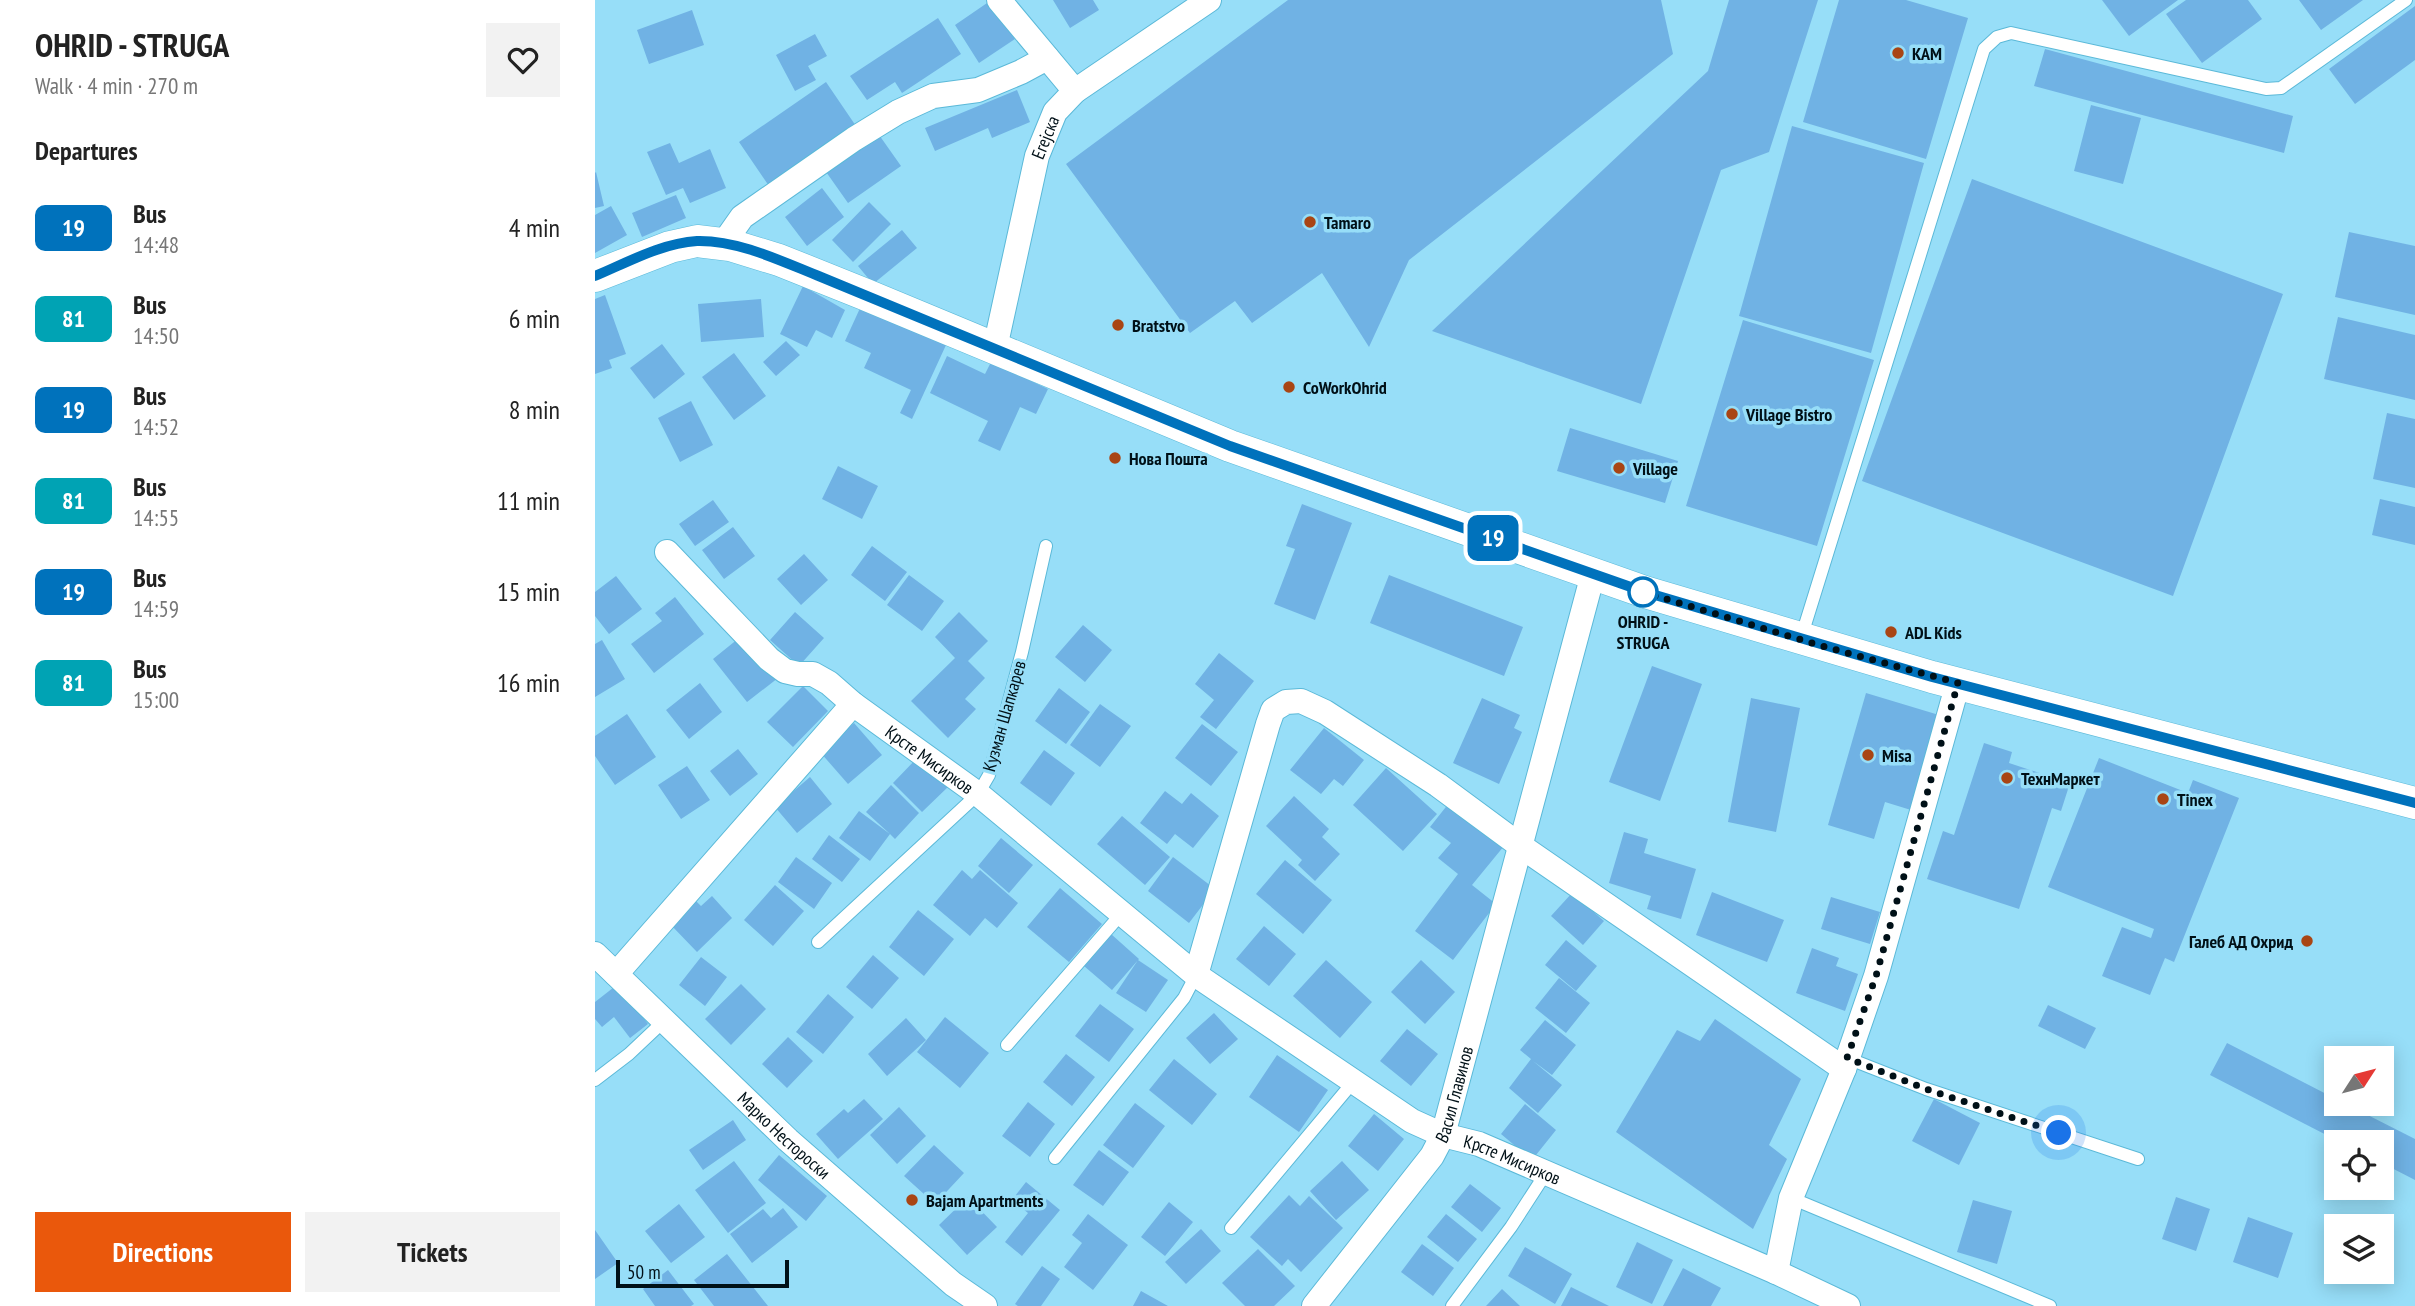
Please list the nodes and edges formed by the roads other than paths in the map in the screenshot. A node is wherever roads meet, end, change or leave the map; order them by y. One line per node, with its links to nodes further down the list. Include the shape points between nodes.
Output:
1 (999, 0): 4 (street)
2 (1209, 0): 5 (street, Егејска)
3 (2406, 0): 12 (lane, via 2281,88 2266,89 2011,33 1997,37 1984,49)
4 (1047, 58): 5 (street); 6 (street, via 978,90 933,96 898,112 742,217)
5 (1075, 91): 8 (street, Егејска, via 1055,112 1037,156)
6 (723, 244): 7 (street, via 697,241 670,247); 8 (street, via 779,260)
7 (595, 276)
8 (995, 348): 11 (street, via 1230,446)
9 (1046, 546): 15 (lane, Кузман Шапкарев, via 989,775)
10 (667, 552): 14 (street, Крсте Мисирков, via 769,659 785,671 813,674)
11 (1593, 574): 12 (street); 17 (street, Васил Главинов)
12 (1801, 639): 13 (street)
13 (1958, 683): 16 (street); 25 (street, via 1876,976)
14 (853, 704): 15 (street, Крсте Мисирков); 21 (street)
15 (978, 794): 18 (street, Крсте Мисирков); 19 (lane, Кузман Шапкарев)
16 (2415, 803)
17 (1522, 846): 22 (street, via 1325,712 1301,701 1286,702 1273,710 1268,724); 25 (street); 28 (street, Васил Главинов)
18 (1122, 913): 22 (street, Крсте Мисирков); 24 (lane)
19 (818, 942)
20 (595, 954): 21 (street, Марко Нестороски)
21 (616, 974): 23 (street, Марко Нестороски)
22 (1196, 975): 27 (street, Крсте Мисирков); 29 (lane, via 1184,998)
23 (664, 1021): 26 (lane); 35 (street, Марко Нестороски, via 788,1140)
24 (1007, 1045)
25 (1846, 1063): 30 (lane); 32 (street)
26 (595, 1080)
27 (1354, 1081): 28 (street, Крсте Мисирков, via 1412,1121); 33 (lane)
28 (1443, 1135): 31 (street, Крсте Мисирков, via 1479,1144); 36 (street, Васил Главинов, via 1432,1156)
29 (1055, 1158)
30 (2138, 1159)
31 (1546, 1173): 34 (street, Крсте Мисирков); 37 (lane)
32 (1791, 1198): 34 (street); 39 (lane)
33 (1231, 1228)
34 (1776, 1272): 38 (street, Крсте Мисирков)
35 (985, 1306)
36 (1314, 1306)
37 (1452, 1306)
38 (1848, 1306)
39 (2050, 1306)

